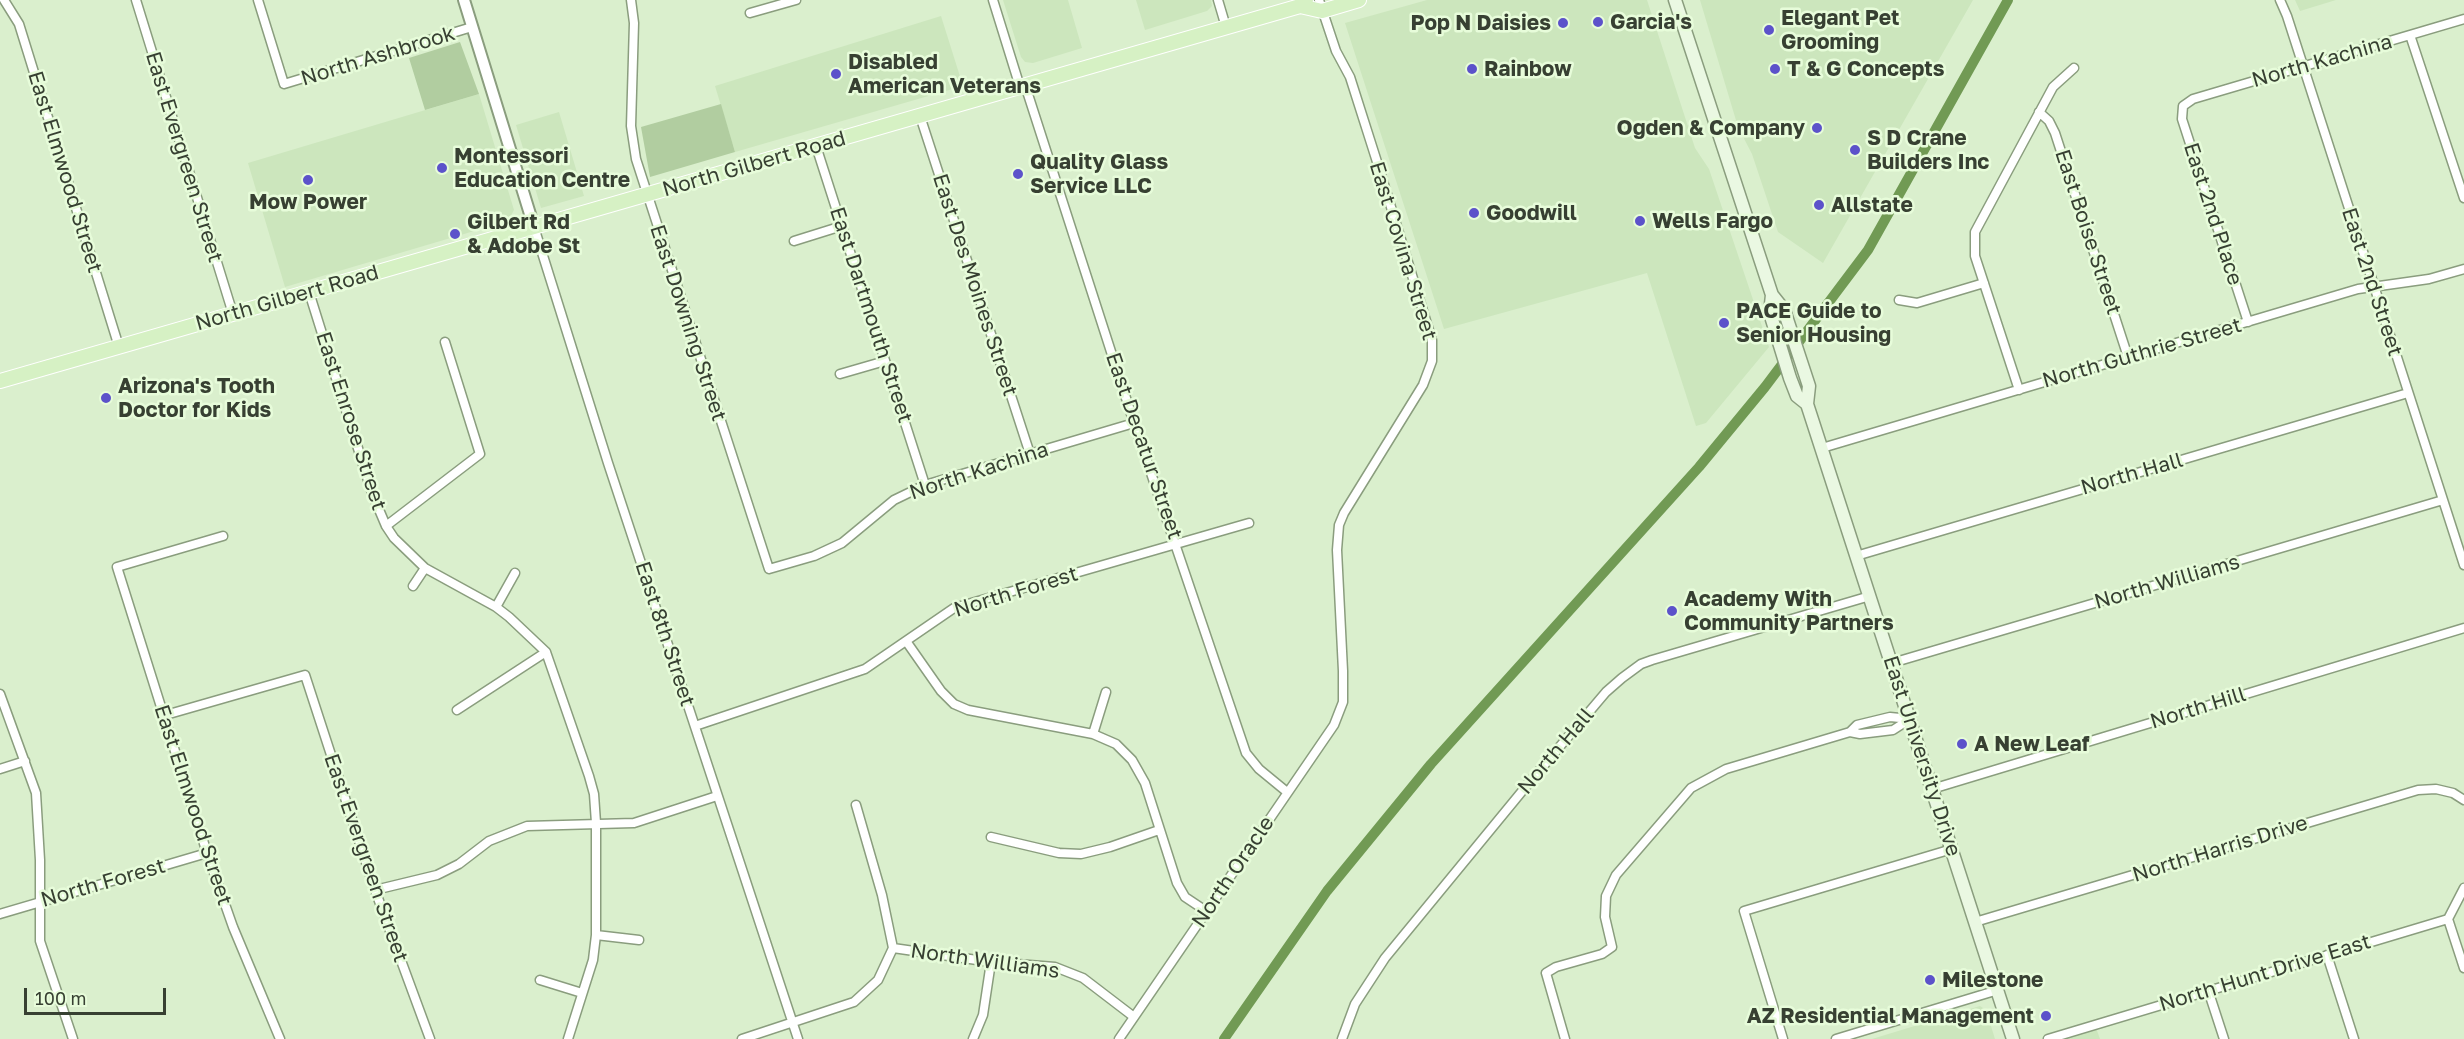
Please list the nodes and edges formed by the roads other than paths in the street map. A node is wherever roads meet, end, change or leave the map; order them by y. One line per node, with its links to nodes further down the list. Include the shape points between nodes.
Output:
1 (4, 0): 40 (street, East Elmwood Street, via 19,24)
2 (136, 0): 37 (street, East Evergreen Street)
3 (258, 0): 16 (street, North Ashbrook, via 284,84)
4 (464, 0): 16 (street)
5 (631, 0): 26 (street, East Downing Street, via 634,23 630,115)
6 (796, 0): 14 (street)
7 (993, 0): 21 (street, East Decatur Street)
8 (1218, 0): 17 (street)
9 (1359, 0): 13 (main road, North Gilbert Road)
10 (1675, 0): 35 (main road, East University Drive)
11 (2280, 0): 19 (street, East 2nd Street)
12 (1303, 3): 13 (main road, North Gilbert Road); 17 (main road, North Gilbert Road)
13 (1321, 5): 71 (street, East Covina Street, via 1336,51 1350,78 1432,340 1432,361 1424,385 1339,525)
14 (750, 13)
15 (2464, 19): 18 (street, North Kachina)
16 (472, 27): 29 (street)
17 (1226, 27): 21 (main road, North Gilbert Road)
18 (2410, 35): 19 (street, North Kachina); 27 (street)
19 (2303, 67): 22 (street, North Kachina, via 2193,99); 33 (street, East 2nd Street)
20 (2074, 68): 23 (street, via 2058,81)
21 (1022, 86): 24 (main road, North Gilbert Road); 48 (street, East Decatur Street)
22 (2183, 106): 38 (street, East 2nd Place, via 2182,119)
23 (2039, 112): 32 (street, via 1975,232 1974,248); 41 (street, East Boise Street, via 2055,133)
24 (920, 116): 25 (main road, North Gilbert Road); 50 (street, East Des Moines Street)
25 (816, 146): 26 (main road, North Gilbert Road); 28 (street, East Dartmouth Street)
26 (646, 195): 29 (main road, North Gilbert Road); 60 (street, East Downing Street)
27 (2464, 198)
28 (842, 225): 30 (street); 42 (street, East Dartmouth Street)
29 (534, 227): 34 (main road, North Gilbert Road); 75 (street, East 8th Street)
30 (794, 240)
31 (2464, 269): 33 (street, North Guthrie Street, via 2429,279)
32 (1984, 284): 36 (street, via 1917,303); 45 (street)
33 (2373, 286): 38 (street, North Guthrie Street); 46 (street, East 2nd Street)
34 (309, 292): 37 (main road, North Gilbert Road); 54 (street, East Enrose Street)
35 (1772, 295): 47 (main road, East University Drive, via 1784,310 1809,386); 47 (main road, East University Drive, via 1770,313 1790,378 1797,396)
36 (1899, 300)
37 (233, 314): 40 (main road, North Gilbert Road)
38 (2248, 322): 41 (street, North Guthrie Street)
39 (445, 342): 54 (street, via 480,454)
40 (119, 347): 44 (main road, North Gilbert Road)
41 (2128, 357): 45 (street, North Guthrie Street)
42 (885, 361): 43 (street); 51 (street, East Dartmouth Street)
43 (840, 374)
44 (1, 377)
45 (2019, 390): 49 (street, North Guthrie Street)
46 (2408, 393): 52 (street, East 2nd Street); 57 (street, North Hall)
47 (1808, 404): 49 (main road, East University Drive)
48 (1134, 423): 50 (street, North Kachina); 56 (street, East Decatur Street)
49 (1822, 448): 57 (main road, East University Drive)
50 (1030, 454): 51 (street, North Kachina)
51 (925, 485): 60 (street, North Kachina, via 894,500 842,543)
52 (2443, 500): 58 (street, East 2nd Street); 68 (street, North Williams)
53 (1249, 523): 56 (street, North Forest)
54 (386, 526): 59 (street, East Enrose Street)
55 (223, 536): 73 (street, East Elmwood Street, via 117,567)
56 (1177, 545): 66 (street, North Forest, via 954,608); 81 (street, East Decatur Street, via 1246,753)
57 (1857, 556): 63 (main road, East University Drive)
58 (2464, 565)
59 (425, 568): 62 (street); 64 (street, East Enrose Street)
60 (769, 569)
61 (515, 573): 64 (street)
62 (412, 586)
63 (1870, 596): 68 (main road, East University Drive); 117 (street, North Hall, via 1652,660 1622,678 1528,784 1385,958 1354,1004)
64 (496, 607): 67 (street, East Enrose Street)
65 (2464, 628): 80 (street, North Hill)
66 (906, 641): 75 (street, North Forest, via 865,669); 77 (street, via 954,704)
67 (546, 652): 72 (street); 85 (street, East Enrose Street, via 590,776)
68 (1892, 663): 74 (main road, East University Drive)
69 (1106, 692): 77 (street)
70 (0, 694): 78 (street)
71 (1343, 702): 81 (street, North Oracle, via 1334,725)
72 (457, 710)
73 (162, 716): 89 (street, East Elmwood Street); 91 (street, East Evergreen Street, via 305,675)
74 (1910, 719): 76 (street, via 1893,730); 76 (street, via 1890,717 1857,725); 80 (main road, East University Drive)
75 (695, 726): 82 (street, East 8th Street)
76 (1850, 732): 118 (street, via 1726,769 1691,788 1616,875 1606,896 1605,917 1612,948 1546,974)
77 (1093, 734): 86 (street, via 1116,744 1132,760 1145,783)
78 (25, 761): 79 (street); 92 (street, via 39,818)
79 (0, 769)
80 (1932, 789): 88 (main road, East University Drive)
81 (1287, 792): 93 (street, North Oracle)
82 (717, 796): 85 (street, via 634,823); 108 (street, East 8th Street)
83 (2464, 800): 96 (street, North Harris Drive, via 2453,793 2418,789)
84 (856, 805): 99 (street)
85 (596, 823): 91 (street, via 527,826 489,841 437,875); 97 (street, East Enrose Street)
86 (1160, 830): 87 (street, via 1081,854 1059,853); 93 (street, via 1180,890)
87 (991, 837)
88 (1952, 849): 96 (main road, East University Drive); 119 (street, via 1744,911)
89 (207, 853): 92 (street, North Forest); 110 (street, East Elmwood Street)
90 (2464, 888): 95 (street)
91 (375, 890): 111 (street, East Evergreen Street)
92 (39, 902): 94 (street, North Forest); 109 (street, via 40,941)
93 (1206, 911): 107 (street, North Oracle)
94 (0, 914)
95 (2448, 920): 100 (street, North Hunt Drive East); 102 (street)
96 (1976, 922): 104 (main road, East University Drive)
97 (596, 935): 98 (street); 106 (street, East Enrose Street)
98 (639, 940)
99 (893, 948): 101 (street, North Williams); 108 (street, via 878,980 854,1002)
100 (2326, 955): 105 (street, North Hunt Drive East); 124 (street)
101 (991, 962): 107 (street, North Williams, via 1055,967 1083,978); 115 (street, via 983,1016)
102 (2464, 968)
103 (540, 980): 106 (street)
104 (1998, 990): 120 (street); 121 (main road, East University Drive)
105 (2208, 990): 122 (street, North Hunt Drive East); 123 (street)
106 (582, 993): 112 (street, East Enrose Street)
107 (1134, 1017): 116 (street, North Oracle)
108 (793, 1023): 113 (street); 114 (street, East 8th Street)
109 (73, 1039)
110 (280, 1039)
111 (430, 1039)
112 (568, 1039)
113 (742, 1039)
114 (798, 1039)
115 (973, 1039)
116 (1119, 1039)
117 (1342, 1039)
118 (1565, 1039)
119 (1783, 1039)
120 (1836, 1039)
121 (2013, 1039)
122 (2048, 1039)
123 (2224, 1039)
124 (2354, 1039)

